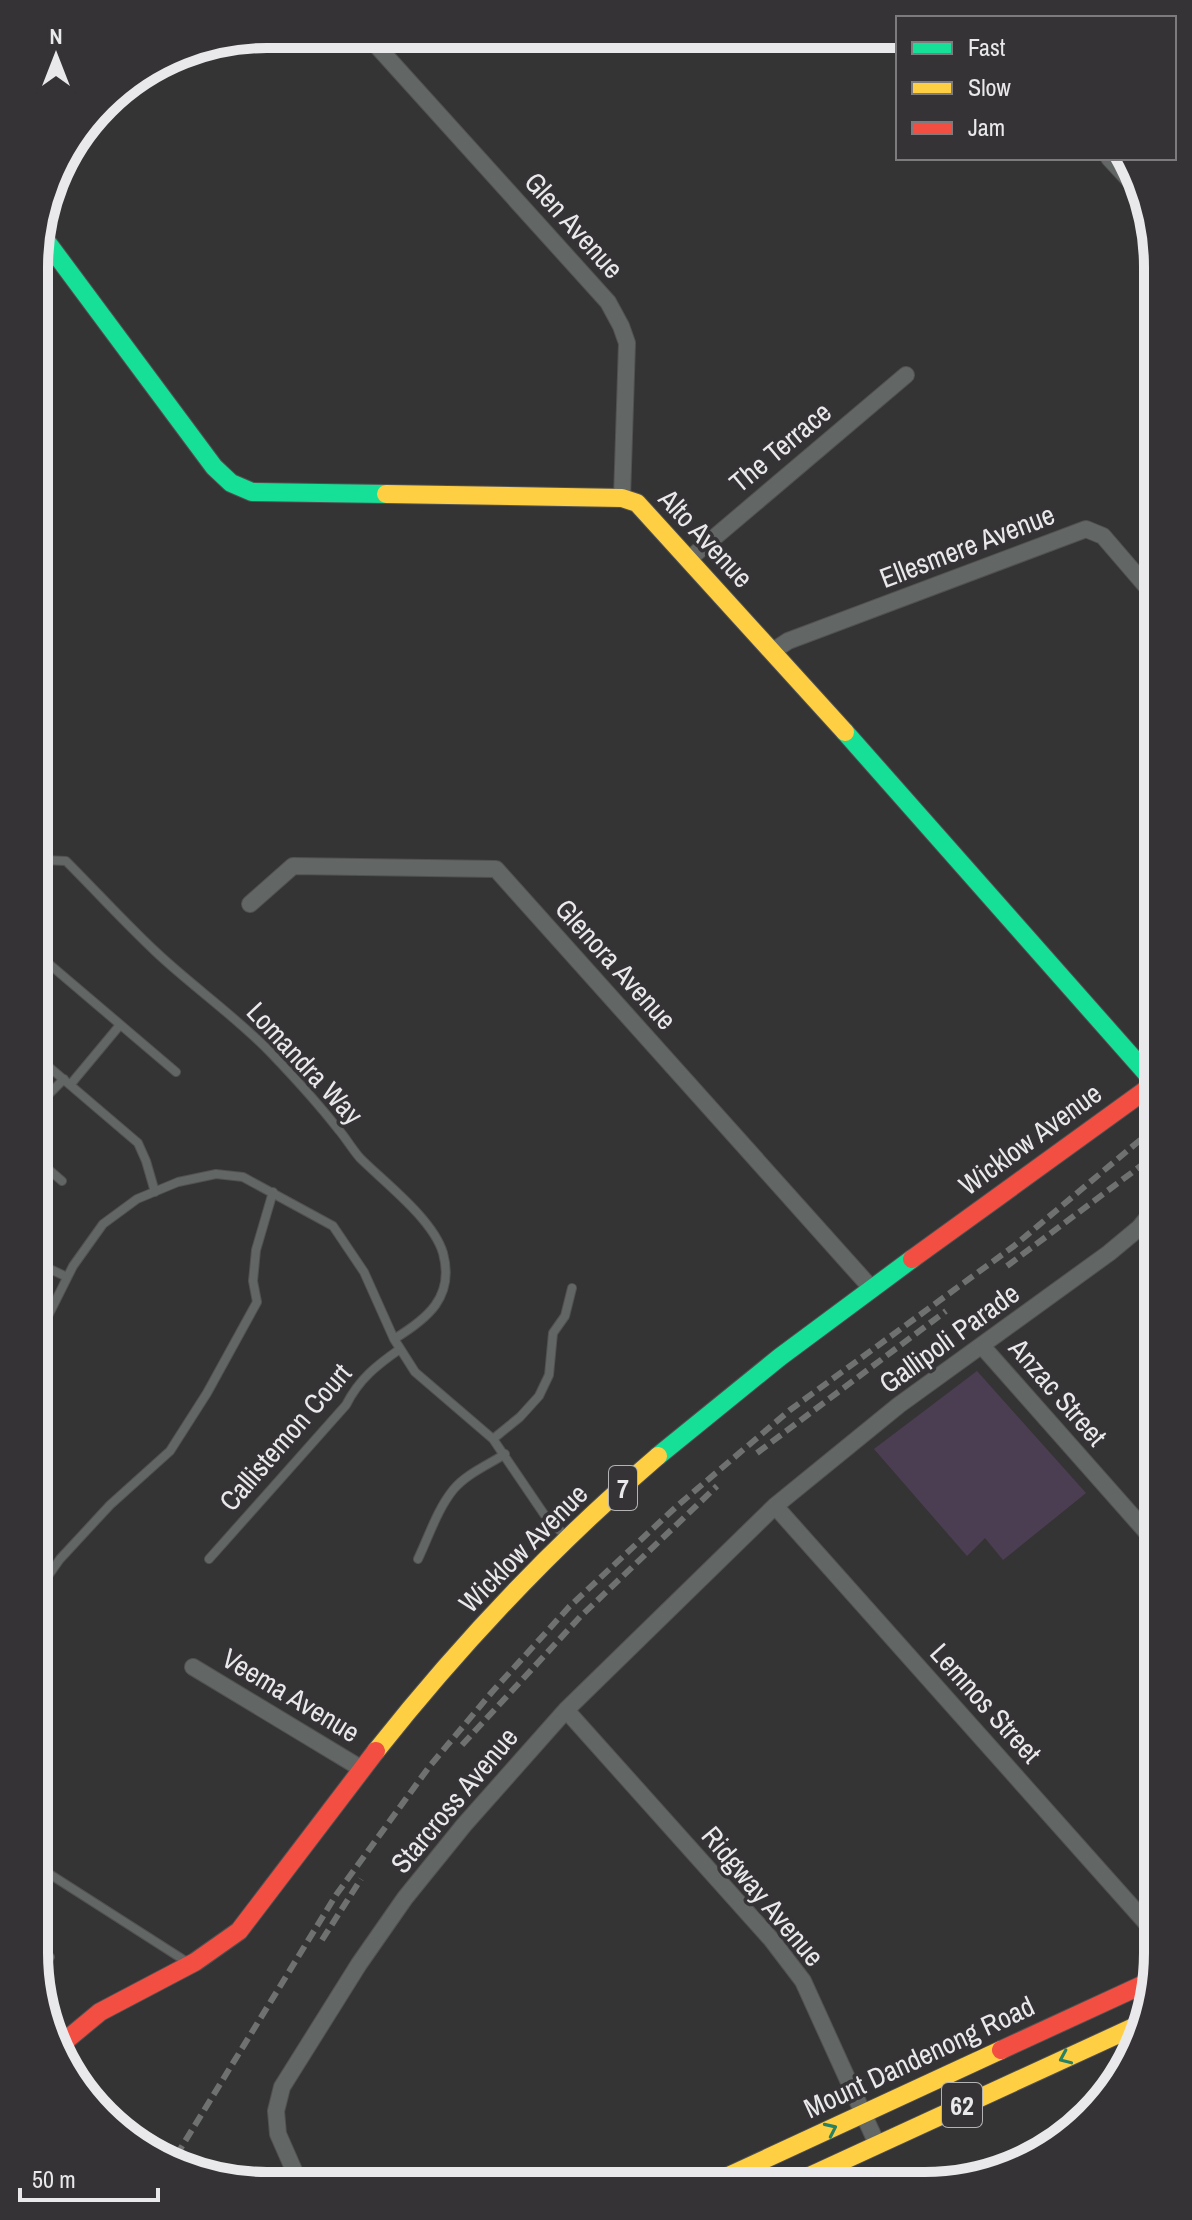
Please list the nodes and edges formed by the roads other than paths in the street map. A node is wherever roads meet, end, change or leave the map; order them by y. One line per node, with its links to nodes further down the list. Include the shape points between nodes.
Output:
1 (379, 48): 4 (street, Glen Avenue, via 608,302 621,326 627,343)
2 (50, 246): 4 (main road, Alto Avenue, via 231,483 252,492)
3 (906, 375): 5 (street, The Terrace)
4 (622, 498): 5 (main road, Alto Avenue, via 637,503)
5 (689, 559): 7 (main road, Alto Avenue)
6 (1144, 584): 7 (street, Ellesmere Avenue, via 1103,536 1086,529)
7 (773, 651): 13 (main road, Alto Avenue)
8 (48, 860): 28 (lane, Lomandra Way, via 66,861 156,953 235,1018 425,1223 443,1251 443,1292 422,1323)
9 (250, 904): 26 (street, Glenora Avenue, via 293,866 496,869)
10 (48, 963): 11 (lane)
11 (120, 1025): 14 (lane); 15 (lane)
12 (48, 1066): 15 (lane)
13 (1144, 1068)
14 (176, 1072)
15 (67, 1082): 17 (lane); 20 (lane, via 138,1143)
16 (1144, 1091): 26 (main road, Wicklow Avenue / 7)
17 (48, 1097)
18 (48, 1169): 19 (lane)
19 (62, 1181)
20 (155, 1192): 21 (lane, via 216,1174 243,1177); 24 (lane, via 103,1224)
21 (273, 1192): 28 (lane, via 333,1226 364,1272); 38 (lane, via 256,1250 257,1302 207,1393 170,1451 110,1505)
22 (1144, 1222): 29 (street, Gallipoli Parade)
23 (48, 1268): 24 (lane)
24 (67, 1277): 27 (lane)
25 (572, 1288): 31 (lane, via 565,1316 553,1333 549,1375 539,1396)
26 (872, 1289): 35 (main road, Wicklow Avenue / 7, via 717,1406)
27 (48, 1316)
28 (394, 1339): 30 (lane)
29 (982, 1346): 33 (street, Gallipoli Parade, via 899,1405); 34 (street, Anzac Street)
30 (400, 1349): 31 (lane, via 415,1372); 36 (lane, Callistemon Court, via 356,1386 346,1405)
31 (493, 1439): 32 (lane)
32 (505, 1454): 35 (lane, via 548,1520); 37 (lane, via 453,1489)
33 (775, 1506): 40 (street, Starcross Avenue); 43 (street, Lemnos Street)
34 (1143, 1528)
35 (569, 1538): 41 (main road, Wicklow Avenue / 7, via 442,1672)
36 (209, 1559)
37 (418, 1559)
38 (48, 1576)
39 (193, 1667): 41 (street, Veema Avenue)
40 (566, 1710): 48 (street, Ridgway Avenue, via 803,1981); 51 (street, Starcross Avenue, via 405,1898 282,2087 278,2134)
41 (362, 1769): 44 (main road, Wicklow Avenue / 7, via 240,1930)
42 (48, 1873): 44 (lane)
43 (1144, 1920)
44 (191, 1964): 47 (main road, Wicklow Avenue / 7, via 109,2005)
45 (1141, 1985): 48 (main road, Mount Dandenong Road / 62)
46 (1130, 2029): 49 (main road, Mount Dandenong Road / 62, one-way to 49)
47 (67, 2040)
48 (864, 2114): 49 (street, Ridgway Avenue); 50 (main road, Mount Dandenong Road / 62, one-way to 48)
49 (877, 2144): 50 (main road, Mount Dandenong Road / 62)
50 (810, 2164): 52 (main road, Mount Dandenong Road / 62)
51 (295, 2172)
52 (772, 2172)

